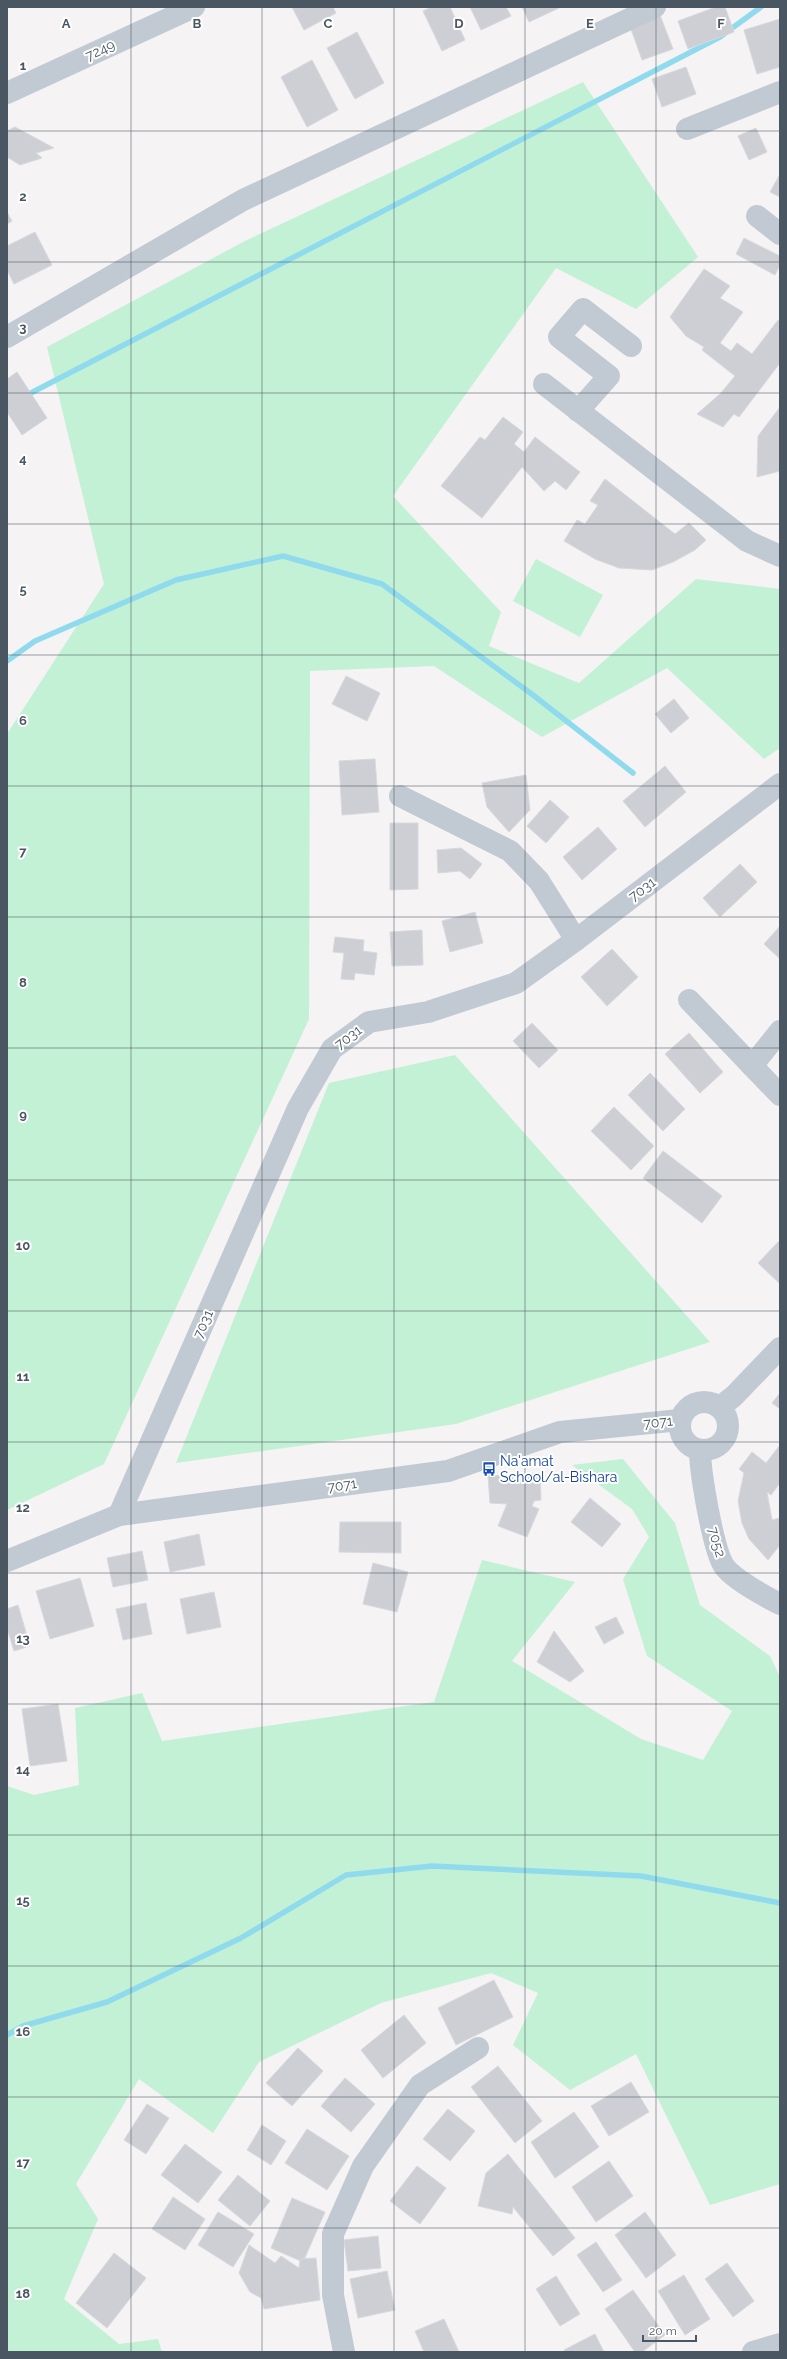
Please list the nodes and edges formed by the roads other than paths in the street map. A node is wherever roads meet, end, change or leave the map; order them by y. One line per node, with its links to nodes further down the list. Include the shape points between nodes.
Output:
1 (194, 7): 3 (street, 7249)
2 (655, 7): 8 (street, via 243,200)
3 (7, 92)
4 (780, 92): 5 (street)
5 (687, 129)
6 (757, 216): 7 (street)
7 (780, 234)
8 (7, 337)
9 (631, 346): 11 (street, via 583,309 559,337 609,376)
10 (544, 384): 11 (street)
11 (578, 411): 12 (street, via 747,541)
12 (780, 556)
13 (780, 784): 15 (street, 7031)
14 (400, 796): 15 (street, via 510,851 539,881)
15 (576, 940): 24 (street, 7031, via 516,983 428,1012 369,1022 332,1049 298,1108)
16 (689, 1000): 18 (street)
17 (780, 1031): 18 (street)
18 (752, 1066): 19 (street)
19 (780, 1095)
20 (780, 1348): 21 (street)
21 (720, 1407): 22 (street, via 713,1403 695,1403 688,1407); 23 (street, via 728,1421 726,1436 716,1447)
22 (680, 1420): 23 (street, via 679,1429 683,1439 688,1445); 24 (street, 7071, via 560,1432 448,1471)
23 (700, 1450): 26 (street, 7052, via 700,1465 714,1536 724,1567 760,1594)
24 (119, 1516): 25 (street, 7071)
25 (7, 1561)
26 (780, 1604)
27 (478, 2048): 29 (street, via 420,2085 363,2166 332,2234 333,2295)
28 (780, 2344): 30 (street)
29 (344, 2352)
30 (753, 2352)

